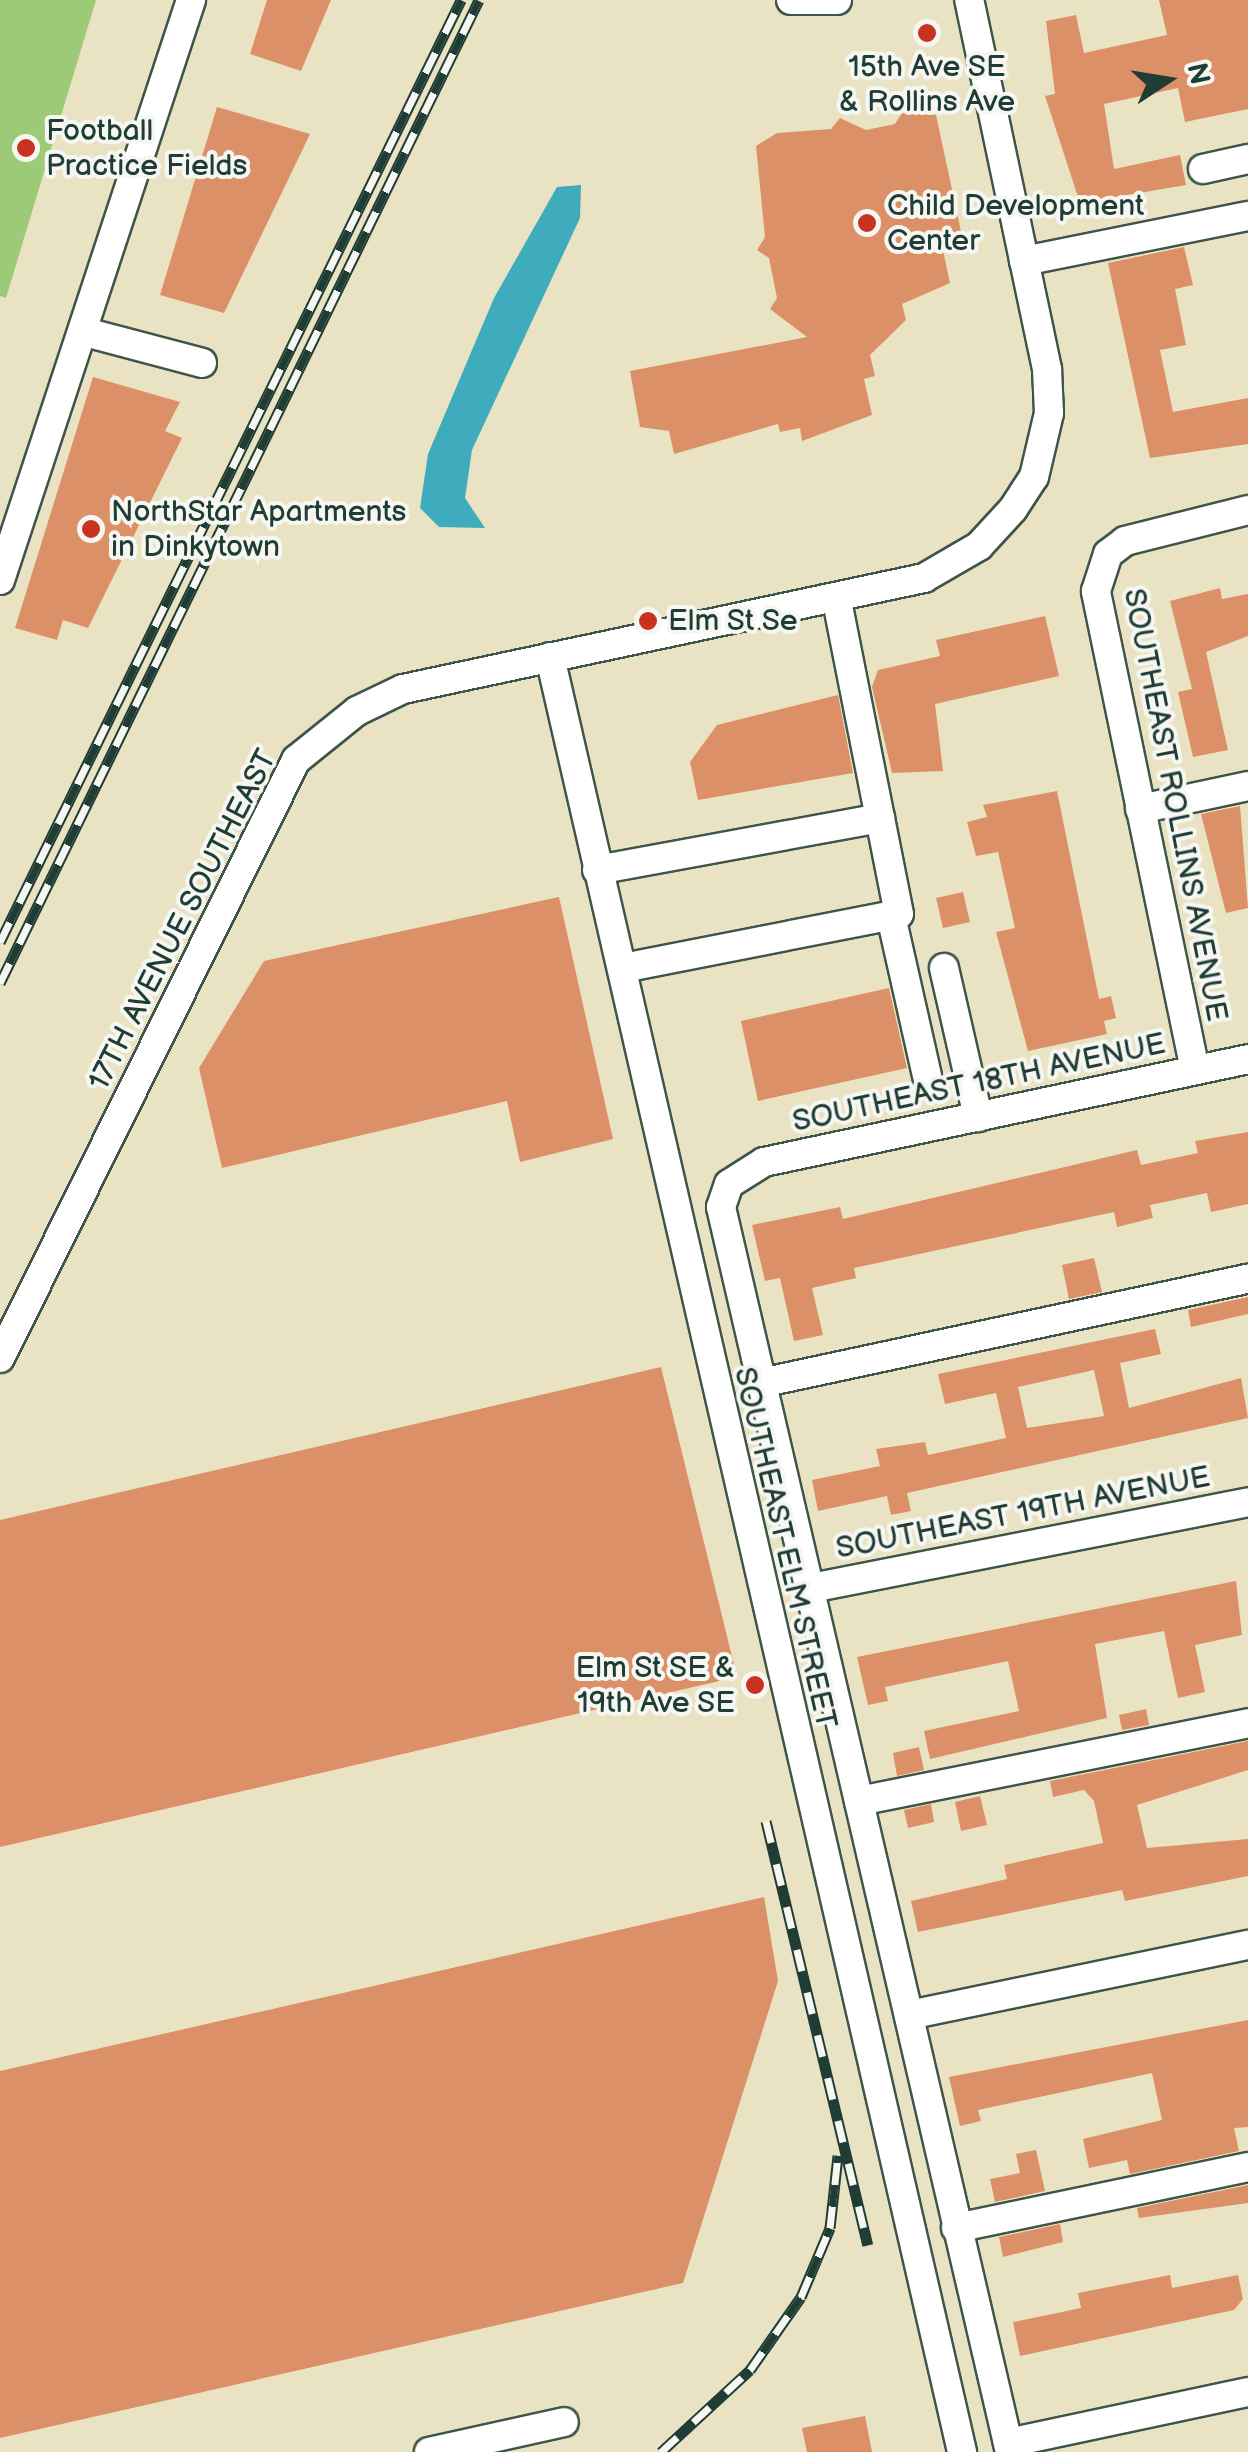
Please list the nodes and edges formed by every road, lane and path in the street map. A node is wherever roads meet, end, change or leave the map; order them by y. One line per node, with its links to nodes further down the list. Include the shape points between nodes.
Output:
1 (191, 0): 9 (street)
2 (791, 0): 3 (street)
3 (837, 0)
4 (969, 0): 8 (street)
5 (1248, 159): 6 (street)
6 (1202, 169)
7 (1248, 216): 8 (street)
8 (1024, 260): 13 (street, 17TH AVENUE SOUTHEAST, via 1049,413 1034,477 978,546 924,578)
9 (85, 332): 10 (street); 12 (street)
10 (202, 363)
11 (1248, 510): 16 (street, SOUTHEAST ROLLINS AVENUE, via 1144,532 1108,554 1096,591)
12 (0, 580)
13 (836, 596): 14 (street, 17TH AVENUE SOUTHEAST); 17 (street)
14 (550, 657): 18 (street, SOUTHEAST ELM STREET); 28 (street, 17TH AVENUE SOUTHEAST, via 402,689 356,710 296,760)
15 (1248, 786): 16 (street)
16 (1140, 809): 23 (street, SOUTHEAST ROLLINS AVENUE)
17 (880, 818): 18 (street); 19 (street, via 899,914)
18 (597, 870): 20 (street, SOUTHEAST ELM STREET)
19 (891, 916): 20 (street); 24 (street)
20 (623, 968): 42 (street, SOUTHEAST ELM STREET)
21 (944, 968): 25 (street)
22 (1248, 1059): 23 (street, SOUTHEAST 18TH AVENUE)
23 (1195, 1070): 25 (street, SOUTHEAST 18TH AVENUE)
24 (927, 1076)
25 (978, 1116): 26 (street, SOUTHEAST 18TH AVENUE, via 764,1162)
26 (729, 1184): 29 (street, SOUTHEAST ELM STREET, via 720,1207)
27 (1248, 1279): 29 (street)
28 (0, 1358)
29 (761, 1382): 31 (street, SOUTHEAST ELM STREET)
30 (1248, 1502): 31 (street, SOUTHEAST 19TH AVENUE)
31 (811, 1588): 33 (street, SOUTHEAST ELM STREET)
32 (1248, 1723): 33 (street)
33 (859, 1802): 35 (street, SOUTHEAST ELM STREET)
34 (1248, 1945): 35 (street)
35 (909, 2016): 37 (street, SOUTHEAST ELM STREET)
36 (1248, 2168): 37 (street)
37 (956, 2228): 40 (street, SOUTHEAST ELM STREET)
38 (1248, 2392): 40 (street)
39 (564, 2422): 41 (street)
40 (1009, 2447)
41 (429, 2452)
42 (962, 2452)

